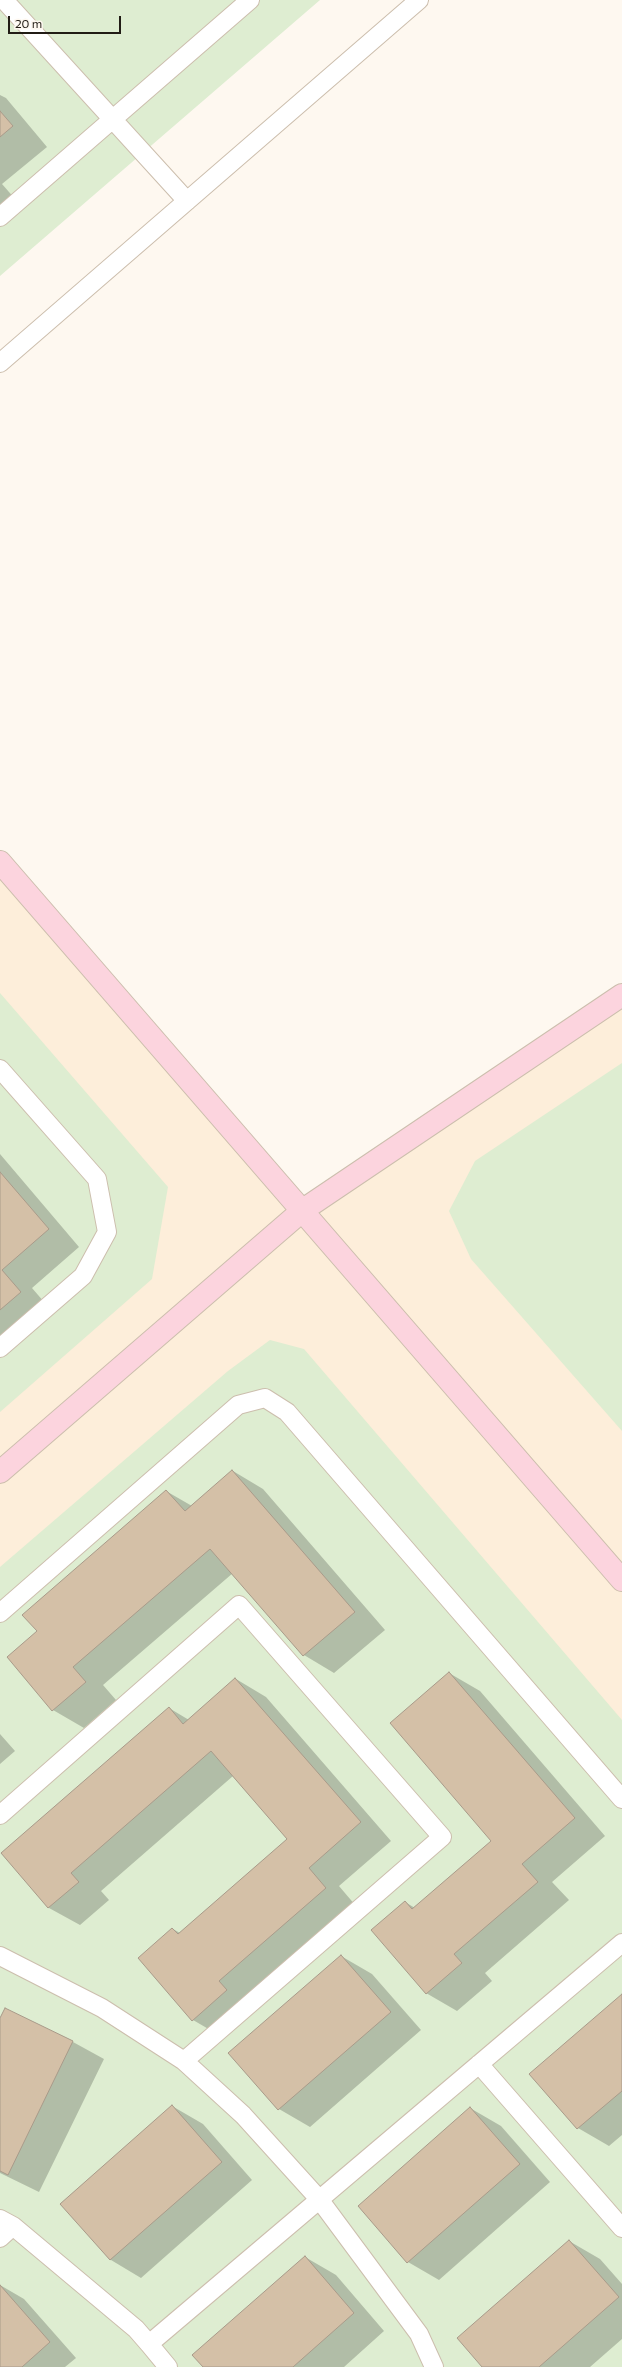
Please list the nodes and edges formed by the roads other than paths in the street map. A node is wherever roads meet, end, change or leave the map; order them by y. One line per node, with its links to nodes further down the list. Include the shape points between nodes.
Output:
1 (4, 0): 4 (lane)
2 (250, 0): 4 (lane)
3 (419, 0): 5 (lane)
4 (112, 120): 5 (lane); 6 (lane)
5 (187, 201): 7 (lane)
6 (0, 217)
7 (0, 363)
8 (0, 862): 11 (street)
9 (622, 995): 11 (street)
10 (0, 1069): 12 (lane, via 97,1179 107,1232 82,1276)
11 (303, 1210): 13 (street); 14 (street)
12 (0, 1348)
13 (0, 1472)
14 (622, 1580)
15 (0, 1614): 16 (lane, via 238,1405 265,1398 287,1412)
16 (622, 1800)
17 (0, 1815): 20 (lane, via 239,1605 442,1837)
18 (622, 1943): 21 (lane)
19 (0, 1956): 20 (lane, via 102,2008)
20 (184, 2061): 22 (lane, via 243,2115)
21 (479, 2064): 22 (lane); 24 (lane)
22 (319, 2199): 26 (lane); 28 (lane, via 419,2334)
23 (7, 2223): 25 (lane); 26 (lane, via 136,2329)
24 (622, 2228)
25 (0, 2238)
26 (149, 2344): 27 (lane)
27 (168, 2367)
28 (434, 2367)

